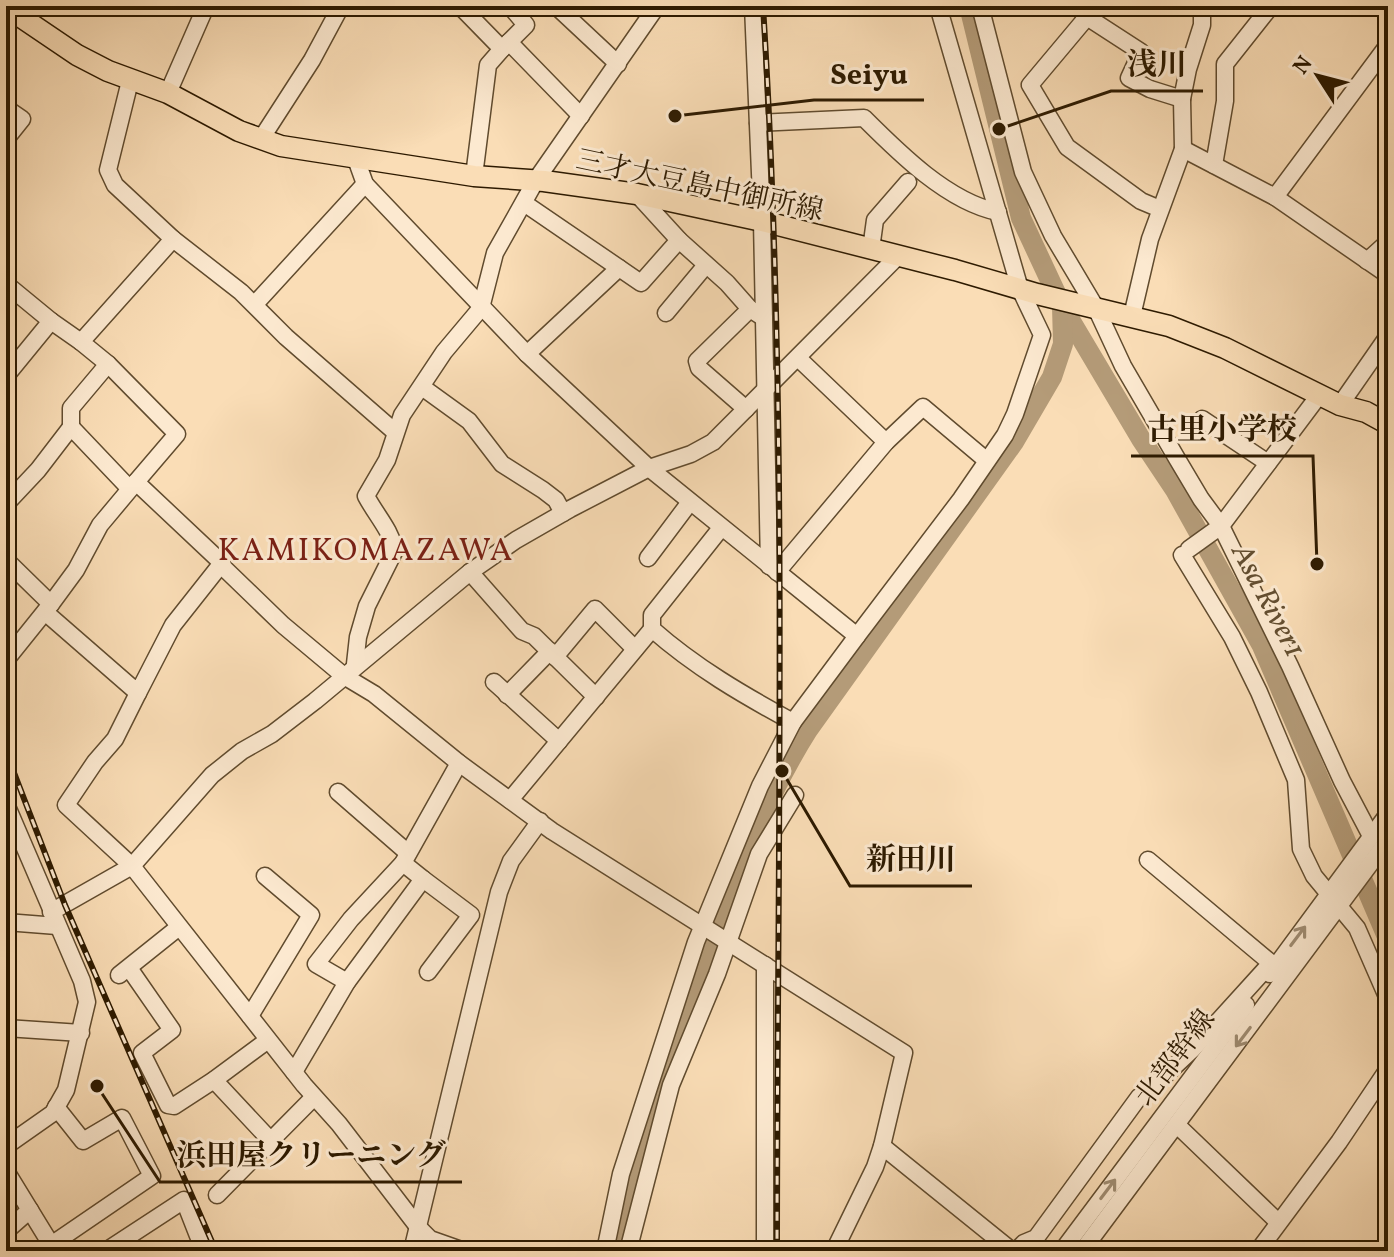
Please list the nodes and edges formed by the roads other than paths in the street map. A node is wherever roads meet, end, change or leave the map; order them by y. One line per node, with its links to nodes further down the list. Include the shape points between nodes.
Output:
1 (206, 6): 18 (street)
2 (341, 6): 24 (street)
3 (460, 6): 15 (street)
4 (510, 6): 15 (street, via 526,25)
5 (556, 6): 16 (street)
6 (657, 6): 16 (street)
7 (753, 6): 22 (street)
8 (938, 6): 36 (street)
9 (980, 6): 50 (street, via 1023,172)
10 (1202, 6): 19 (street)
11 (1271, 6): 27 (street, via 1225,64 1225,101)
12 (6, 7): 17 (main road, 三才大豆島中御所線, via 77,55)
13 (1082, 12): 19 (street, via 1141,52 1129,78); 35 (street, via 1030,85 1067,147)
14 (1388, 45): 33 (street)
15 (506, 46): 21 (street); 28 (street, via 488,65)
16 (618, 64): 21 (street)
17 (130, 81): 18 (main road, 三才大豆島中御所線); 38 (street, via 108,170 115,185)
18 (168, 93): 24 (main road, 三才大豆島中御所線)
19 (1182, 99): 25 (street)
20 (6, 108): 23 (street, via 22,119)
21 (581, 116): 29 (street)
22 (758, 123): 36 (street, via 864,118 901,155 957,196); 37 (street)
23 (6, 139)
24 (261, 139): 26 (main road, 三才大豆島中御所線)
25 (1183, 149): 27 (street); 35 (street)
26 (356, 159): 28 (main road, 三才大豆島中御所線); 31 (street)
27 (1214, 165): 33 (street)
28 (474, 176): 29 (main road, 三才大豆島中御所線)
29 (536, 180): 32 (main road, 三才大豆島中御所線); 34 (street)
30 (908, 182): 41 (street, via 875,220)
31 (365, 184): 49 (street); 51 (street)
32 (637, 194): 37 (main road, 三才大豆島中御所線); 39 (street)
33 (1275, 197): 43 (street)
34 (524, 203): 45 (street); 51 (street, via 495,253)
35 (1160, 209): 54 (street)
36 (998, 212): 48 (street)
37 (762, 221): 41 (main road, 三才大豆島中御所線); 53 (street)
38 (173, 239): 49 (street); 57 (street)
39 (679, 240): 44 (street); 45 (street, via 641,283)
40 (1388, 242): 43 (street)
41 (871, 249): 42 (main road, 三才大豆島中御所線)
42 (898, 256): 48 (main road, 三才大豆島中御所線); 59 (street)
43 (1367, 261): 46 (street)
44 (706, 265): 52 (street); 53 (street)
45 (619, 268): 58 (street)
46 (1388, 275)
47 (6, 284): 55 (street)
48 (1028, 291): 50 (main road, 三才大豆島中御所線); 72 (street, via 1042,335 1015,414)
49 (255, 304): 70 (street)
50 (1091, 307): 54 (main road, 三才大豆島中御所線); 80 (street)
51 (481, 308): 58 (street); 62 (street)
52 (666, 313)
53 (757, 314): 63 (street); 66 (street, via 697,361)
54 (1132, 316): 64 (main road, 三才大豆島中御所線, via 1225,348)
55 (51, 321): 57 (street); 61 (street)
56 (1388, 336): 65 (street)
57 (81, 342): 60 (street)
58 (527, 354): 74 (street)
59 (798, 358): 63 (street); 71 (street)
60 (108, 364): 69 (street, via 71,408); 75 (street, via 177,434)
61 (6, 376)
62 (422, 387): 70 (street); 78 (street, via 469,421 502,464 556,500)
63 (765, 388): 66 (street); 84 (street)
64 (1320, 394): 65 (main road, 三才大豆島中御所線); 73 (street)
65 (1340, 405): 68 (main road, 三才大豆島中御所線)
66 (746, 409): 74 (street, via 713,442)
67 (1202, 419): 73 (street, via 1223,426)
68 (1388, 424)
69 (71, 427): 75 (street); 77 (street)
70 (395, 432): 92 (street, via 387,460 366,496 390,532 395,550 367,606)
71 (886, 442): 72 (street, via 923,407); 84 (street)
72 (986, 460): 88 (street)
73 (1268, 463): 80 (street)
74 (649, 468): 76 (street); 78 (street)
75 (132, 485): 83 (street); 86 (street)
76 (690, 502): 79 (street); 81 (street)
77 (6, 504)
78 (563, 513): 85 (street)
79 (721, 528): 84 (street); 87 (street, via 652,615)
80 (1217, 528): 106 (street, via 1290,666); 113 (street, via 1186,552 1259,692 1296,780 1301,849 1314,876)
81 (648, 558)
82 (6, 560): 86 (street)
83 (222, 563): 92 (street, via 283,625); 94 (street, via 173,625)
84 (773, 569): 88 (street)
85 (470, 572): 90 (street, via 522,631); 92 (street)
86 (48, 608): 91 (street); 94 (street)
87 (652, 629): 89 (street); 97 (street, via 682,655)
88 (857, 636): 97 (street)
89 (635, 649): 90 (street, via 595,609); 96 (street)
90 (553, 654): 95 (street); 96 (street)
91 (6, 660)
92 (350, 670): 99 (street); 109 (street, via 212,775)
93 (494, 682): 95 (street)
94 (138, 693): 109 (street, via 115,739 66,805)
95 (507, 695): 98 (street)
96 (596, 697): 98 (street)
97 (793, 722): 117 (street, via 760,786)
98 (559, 741): 102 (street)
99 (459, 763): 102 (street); 107 (street)
100 (338, 792): 107 (street)
101 (795, 795): 117 (street)
102 (510, 800): 105 (street)
103 (6, 804): 114 (street)
104 (1388, 814): 106 (street)
105 (540, 821): 117 (street); 140 (street, via 511,861 499,892)
106 (1375, 847): 110 (street); 113 (street, 北部幹線)
107 (406, 858): 112 (street); 120 (street, via 316,964)
108 (1148, 860): 129 (street, via 1271,963)
109 (132, 866): 114 (street); 116 (street)
110 (1388, 871)
111 (265, 876): 122 (street, via 311,915)
112 (423, 879): 119 (street, via 471,915); 120 (street)
113 (1339, 894): 121 (street); 132 (street, 北部幹線)
114 (54, 919): 115 (street); 124 (street, via 87,1002)
115 (6, 922)
116 (179, 927): 122 (street); 128 (street, via 124,972 172,1030 142,1053 168,1105)
117 (715, 934): 118 (street); 147 (street, via 621,1174); 148 (street, via 717,974 671,1085)
118 (765, 965): 135 (street, via 904,1053); 149 (street)
119 (428, 972)
120 (347, 982): 127 (street)
121 (1388, 999)
122 (250, 1016): 125 (street)
123 (6, 1028): 124 (street)
124 (81, 1033): 131 (street, via 66,1090)
125 (268, 1040): 127 (street); 128 (street)
126 (1388, 1069): 139 (street)
127 (294, 1072): 130 (street)
128 (214, 1080): 133 (street)
129 (1146, 1093): 132 (street); 151 (street, via 1126,1111 1036,1238)
130 (314, 1097): 133 (street); 140 (street)
131 (56, 1107): 134 (street); 142 (street, via 83,1141 122,1118 152,1176)
132 (1170, 1120): 139 (street); 152 (street, 北部幹線, one-way to 132); 153 (street, 北部幹線)
133 (271, 1141): 137 (street)
134 (6, 1146)
135 (882, 1146): 150 (street); 151 (street)
136 (6, 1171): 138 (street)
137 (217, 1195)
138 (30, 1210): 141 (street); 142 (street)
139 (1278, 1222): 154 (street)
140 (418, 1227): 145 (street); 146 (street, via 430,1239)
141 (6, 1231)
142 (53, 1248)
143 (106, 1251): 144 (street, via 184,1200)
144 (204, 1251)
145 (412, 1251)
146 (464, 1251)
147 (605, 1251)
148 (628, 1251)
149 (765, 1251)
150 (834, 1251)
151 (1014, 1251)
152 (1062, 1251)
153 (1082, 1251)
154 (1258, 1251)

